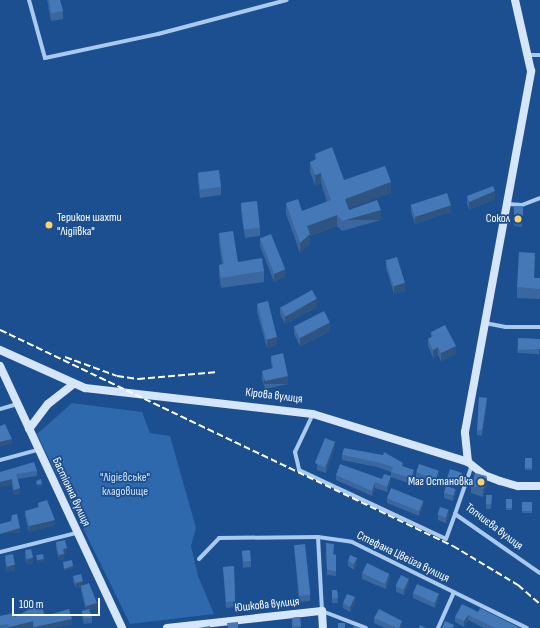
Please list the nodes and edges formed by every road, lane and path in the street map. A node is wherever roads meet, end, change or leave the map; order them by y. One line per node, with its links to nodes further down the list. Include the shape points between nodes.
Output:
1 (29, 0): 2 (street, via 45,58 158,34)
2 (288, 0)
3 (515, 0): 4 (main road)
4 (530, 55): 5 (street); 7 (main road, via 530,82)
5 (540, 55)
6 (540, 198): 7 (street, via 522,205)
7 (507, 204): 8 (main road)
8 (486, 323): 9 (street, via 506,327); 19 (main road, via 465,432)
9 (540, 326)
10 (0, 350): 12 (main road, Кірова вулиця)
11 (0, 366): 13 (main road, Бастіонна вулиця)
12 (72, 385): 15 (main road, Кірова вулиця); 16 (main road, via 48,404)
13 (18, 404): 14 (street); 16 (main road, Бастіонна вулиця)
14 (0, 409)
15 (313, 414): 19 (main road, Кірова вулиця); 21 (street, via 295,452 298,470 446,539)
16 (29, 429): 17 (main road, Бастіонна вулиця)
17 (38, 450): 18 (street); 22 (main road, Бастіонна вулиця)
18 (0, 460)
19 (470, 464): 20 (main road, Кірова вулиця, via 500,481 518,486); 21 (street, Топчиєва вулиця)
20 (540, 486)
21 (455, 514): 26 (street, Топчиєва вулиця)
22 (76, 533): 24 (street); 30 (main road, Бастіонна вулиця)
23 (318, 537): 25 (street, Стефана Цвейга вулиця, via 219,538); 27 (street, Стефана Цвейга вулиця, via 352,542); 28 (street)
24 (0, 552)
25 (199, 559)
26 (540, 573)
27 (454, 592): 34 (street); 35 (street, Стефана Цвейга вулиця)
28 (322, 611): 29 (main road, Юшкова вулиця); 32 (main road); 33 (street, Юшкова вулиця)
29 (220, 625): 31 (main road, Юшкова вулиця)
30 (122, 628)
31 (167, 628)
32 (323, 628)
33 (366, 628)
34 (438, 628)
35 (527, 628)

